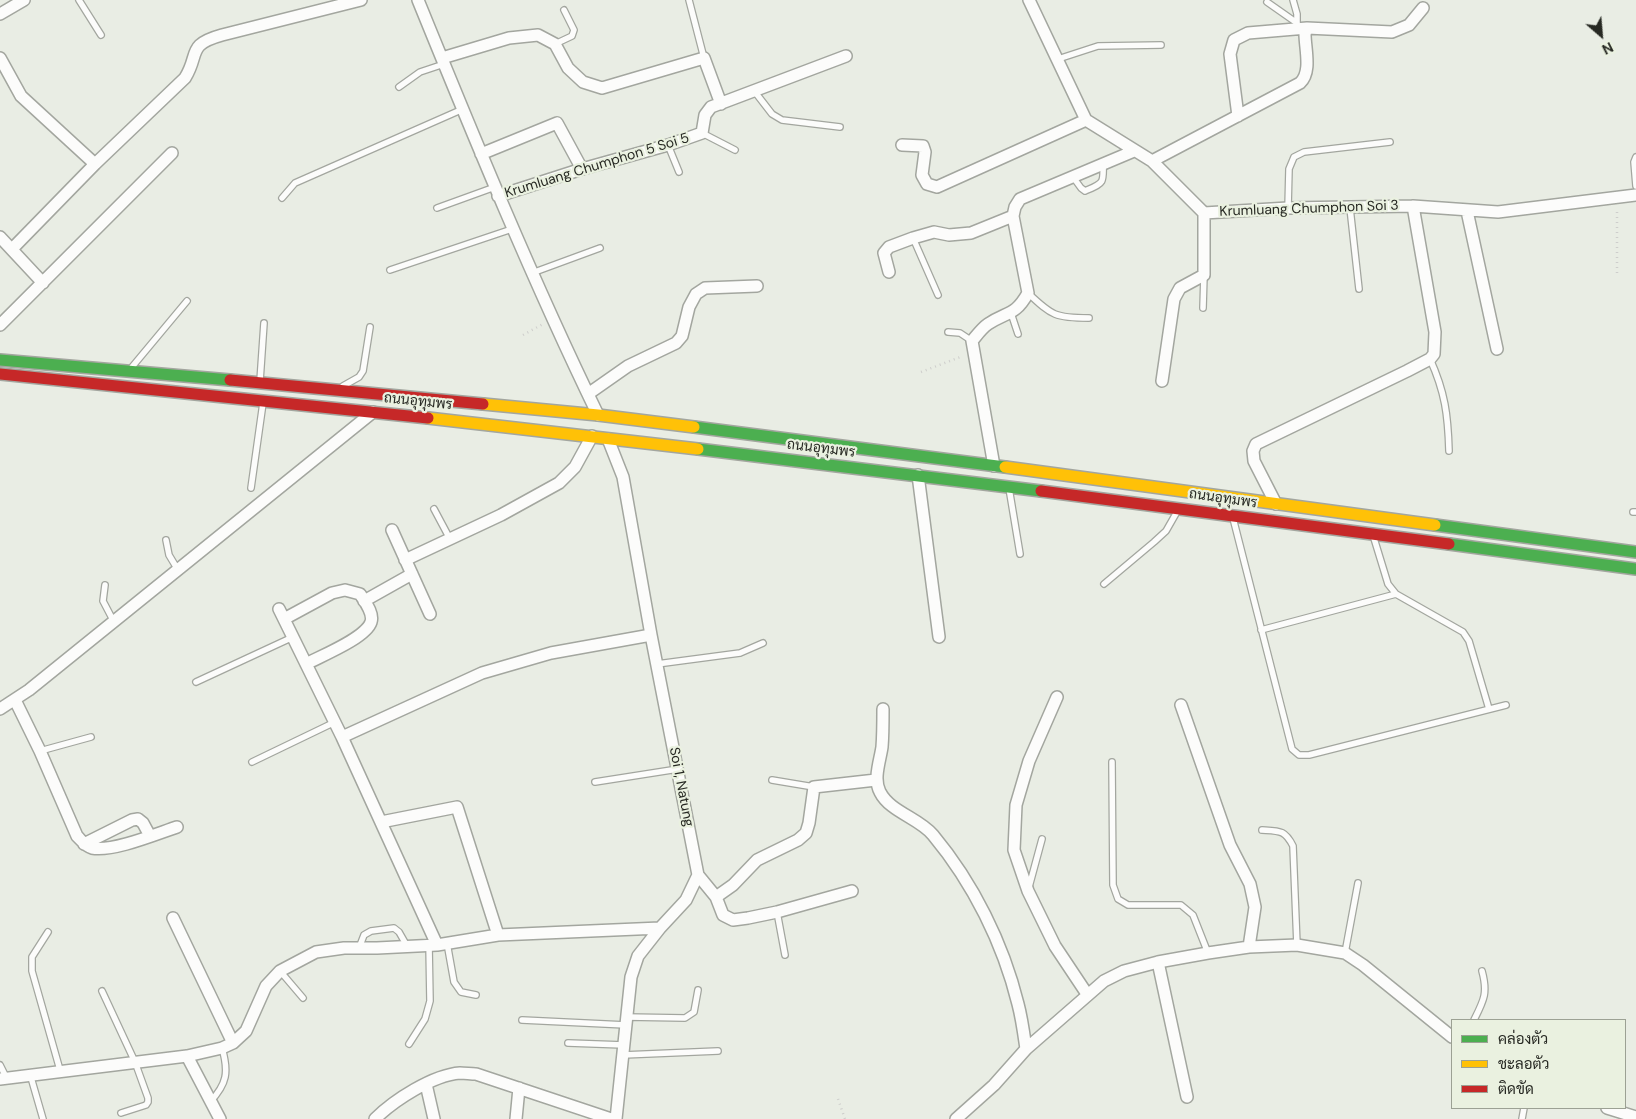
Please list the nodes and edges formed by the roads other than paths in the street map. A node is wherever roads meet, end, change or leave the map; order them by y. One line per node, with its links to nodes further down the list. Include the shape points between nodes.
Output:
1 (24, 0): 11 (street)
2 (79, 0): 13 (lane)
3 (361, 0): 38 (street, via 201,43 185,78)
4 (418, 0): 20 (street)
5 (689, 0): 18 (lane)
6 (1029, 0): 19 (street)
7 (1293, 0): 12 (lane)
8 (1267, 2): 12 (lane)
9 (1423, 8): 12 (street, via 1409,25 1392,32)
10 (564, 10): 14 (lane, via 574,30 572,36)
11 (0, 14)
12 (1300, 27): 25 (street, via 1305,34 1305,78); 25 (street, via 1248,33 1234,40 1230,54)
13 (101, 35)
14 (554, 44): 18 (street, via 568,68 583,82 602,88); 20 (street, via 538,35 509,38)
15 (1161, 45): 19 (lane, via 1098,46)
16 (846, 56): 22 (street, Krumluang Chumphon 5 Soi 5)
17 (0, 58): 38 (street, via 21,96)
18 (704, 58): 23 (street)
19 (1058, 59): 26 (street)
20 (443, 61): 21 (lane); 24 (street)
21 (399, 87)
22 (755, 92): 23 (street, Krumluang Chumphon 5 Soi 5); 27 (lane, via 772,114 782,120)
23 (721, 104): 28 (street, Krumluang Chumphon 5 Soi 5, via 711,107 705,115)
24 (462, 109): 35 (street); 46 (lane, via 295,183)
25 (1238, 116): 37 (street)
26 (1086, 120): 31 (street, via 937,187 927,184 922,175 923,146); 33 (street, Krumluang Chumphon Soi 3)
27 (840, 127)
28 (702, 133): 30 (street, Krumluang Chumphon 5 Soi 5); 32 (lane)
29 (1390, 142): 49 (lane, via 1304,152 1294,158 1288,169)
30 (668, 145): 40 (street, Krumluang Chumphon 5 Soi 5); 41 (lane)
31 (902, 145)
32 (735, 150)
33 (1134, 151): 37 (street, Krumluang Chumphon Soi 3); 39 (street)
34 (172, 153): 63 (street)
35 (481, 154): 40 (street, via 557,124); 44 (street)
36 (1636, 157): 43 (lane)
37 (1152, 161): 52 (street, Krumluang Chumphon Soi 3)
38 (95, 164): 58 (street)
39 (1103, 164): 42 (street); 42 (lane, via 1104,180 1085,191)
40 (582, 169): 44 (street, Krumluang Chumphon 5 Soi 5)
41 (679, 172)
42 (1073, 177): 53 (street, via 1020,199)
43 (1636, 186)
44 (496, 192): 48 (lane); 54 (street)
45 (1636, 195): 51 (street, Krumluang Chumphon Soi 3, via 1498,212)
46 (282, 198)
47 (1413, 206): 50 (street, Krumluang Chumphon Soi 3); 51 (street, Krumluang Chumphon Soi 3); 79 (street, via 1435,332 1434,354)
48 (437, 208)
49 (1288, 208): 50 (street, Krumluang Chumphon Soi 3); 52 (street, Krumluang Chumphon Soi 3)
50 (1350, 208): 65 (lane)
51 (1467, 211): 78 (street)
52 (1204, 213): 62 (street)
53 (1013, 216): 56 (street, via 971,233 949,235 934,232); 66 (street)
54 (512, 230): 59 (lane); 61 (street)
55 (0, 237): 58 (street)
56 (913, 238): 60 (street, via 890,246 884,253); 67 (lane)
57 (600, 248): 61 (lane)
58 (12, 249): 63 (street)
59 (390, 270)
60 (889, 272)
61 (531, 273): 86 (street)
62 (1204, 274): 69 (lane); 83 (street, via 1180,288 1174,299)
63 (43, 283): 73 (street)
64 (757, 286): 86 (street, via 705,288 696,294 689,307 682,336 676,343 628,366)
65 (1359, 289)
66 (1028, 293): 70 (street, via 1021,306); 71 (lane, via 1045,309 1062,318)
67 (938, 295)
68 (186, 301): 81 (lane)
69 (1203, 308)
70 (1012, 313): 76 (lane); 77 (street, via 988,324)
71 (1089, 318)
72 (264, 323): 84 (lane)
73 (0, 325)
74 (370, 327): 85 (lane, via 363,371)
75 (948, 332): 77 (lane, via 960,333)
76 (1018, 334)
77 (973, 346): 93 (street)
78 (1497, 349)
79 (1430, 359): 92 (lane, via 1440,380 1448,417); 97 (street, via 1256,444 1252,451 1254,460)
80 (0, 360): 81 (street, ถนนอุทุมพร)
81 (130, 370): 84 (street, ถนนอุทุมพร)
82 (2, 375): 87 (street, ถนนอุทุมพร)
83 (1162, 381)
84 (260, 383): 85 (street, ถนนอุทุมพร)
85 (341, 391): 89 (street, ถนนอุทุมพร)
86 (588, 394): 89 (street)
87 (263, 400): 88 (street, ถนนอุทุมพร); 96 (lane)
88 (373, 412): 90 (street, ถนนอุทุมพร); 109 (street)
89 (598, 415): 91 (street); 93 (street, ถนนอุทุมพร)
90 (592, 436): 91 (street, ถนนอุทุมพร); 103 (street, via 575,467 559,482 502,515)
91 (608, 439): 94 (street, ถนนอุทุมพร); 118 (street, Soi 1, Natung, via 623,477)
92 (1449, 451)
93 (994, 466): 97 (street, ถนนอุทุมพร)
94 (918, 475): 95 (street, ถนนอุทุมพร); 119 (street)
95 (1009, 486): 99 (street, ถนนอุทุมพร); 106 (lane)
96 (252, 488)
97 (1276, 504): 105 (street, ถนนอุทุมพร)
98 (434, 509): 103 (lane)
99 (1180, 509): 100 (street, ถนนอุทุมพร); 111 (lane, via 1160,537)
100 (1232, 516): 102 (street, ถนนอุทุมพร); 117 (lane)
101 (392, 530): 107 (street)
102 (1372, 534): 108 (street, ถนนอุทุมพร); 113 (lane, via 1388,584)
103 (450, 539): 107 (street)
104 (166, 540): 109 (lane, via 169,555)
105 (1636, 552)
106 (1020, 554)
107 (405, 560): 110 (street)
108 (1636, 568)
109 (178, 570): 116 (street)
110 (412, 574): 114 (street); 115 (street)
111 (1104, 584)
112 (105, 585): 116 (lane, via 103,601)
113 (1396, 594): 117 (lane); 131 (lane, via 1463,632 1469,641)
114 (364, 600): 120 (street, via 360,594 345,590 282,614); 122 (street, via 371,622 363,634)
115 (430, 614)
116 (114, 622): 126 (street)
117 (1261, 630): 131 (lane, via 1292,750 1299,755)
118 (651, 635): 123 (street, Soi 1, Natung); 134 (street, via 551,653 482,673)
119 (939, 636)
120 (293, 637): 122 (street); 124 (lane)
121 (763, 643): 123 (lane, via 740,654)
122 (306, 664): 132 (street)
123 (657, 664): 138 (street, Soi 1, Natung)
124 (196, 682)
125 (1057, 697): 152 (street, via 1029,761 1016,805 1014,850)
126 (15, 700): 129 (street); 135 (street)
127 (1181, 705): 163 (street, via 1230,845 1250,884 1255,907)
128 (1506, 705): 131 (lane)
129 (0, 708)
130 (883, 709): 140 (street, via 882,746)
131 (1489, 709)
132 (335, 722): 134 (street); 136 (lane)
133 (91, 737): 135 (lane)
134 (342, 737): 143 (street)
135 (40, 750): 148 (street, via 77,836)
136 (252, 762)
137 (1112, 762): 164 (lane, via 1113,885 1118,899 1128,905 1181,906 1193,915)
138 (678, 769): 141 (lane); 149 (street, Soi 1, Natung)
139 (772, 780): 142 (lane)
140 (876, 780): 142 (street); 184 (street, via 886,801 931,833 971,888 1008,971 1019,1006)
141 (595, 782)
142 (814, 787): 153 (street, via 806,833 757,860)
143 (381, 822): 158 (street, via 457,807); 159 (street)
144 (177, 827): 146 (street)
145 (1262, 830): 161 (lane, via 1287,835 1293,846)
146 (150, 836): 148 (street, via 110,848); 148 (street, via 138,819)
147 (1042, 839): 152 (lane)
148 (84, 844)
149 (698, 875): 153 (street); 156 (street, via 686,900)
150 (1358, 883): 165 (lane)
151 (852, 891): 154 (street)
152 (1028, 891): 172 (street, via 1055,946)
153 (716, 897): 154 (street, via 723,915 733,920)
154 (777, 912): 166 (lane)
155 (172, 918): 179 (street)
156 (660, 928): 158 (street); 177 (street, via 638,956 631,977)
157 (48, 932): 189 (lane, via 32,957 32,971)
158 (498, 935): 159 (street)
159 (438, 944): 160 (street); 173 (lane, via 461,992); 181 (lane, via 425,1019)
160 (407, 946): 162 (street); 162 (lane, via 394,928 371,931 364,935)
161 (1297, 946): 163 (street); 165 (street)
162 (359, 948): 168 (street, via 316,952)
163 (1249, 948): 164 (street)
164 (1208, 953): 167 (street)
165 (1344, 953): 178 (street)
166 (785, 954)
167 (1158, 962): 172 (street, via 1124,970); 194 (street)
168 (280, 971): 174 (lane); 179 (street, via 266,986 246,1032)
169 (1482, 971): 175 (lane, via 1486,986)
170 (698, 990): 177 (lane, via 694,1012 685,1018)
171 (102, 991): 187 (lane)
172 (1087, 994): 184 (street)
173 (476, 995)
174 (303, 998)
175 (1474, 1019)
176 (522, 1020): 177 (lane)
177 (626, 1021): 183 (street)
178 (1451, 1036)
179 (233, 1043): 182 (street)
180 (568, 1043): 183 (lane)
181 (410, 1044)
182 (222, 1048): 186 (street); 195 (lane, via 226,1062 225,1080)
183 (624, 1050): 185 (lane); 206 (street)
184 (1026, 1050): 198 (street)
185 (718, 1051)
186 (187, 1056): 187 (street); 195 (street)
187 (135, 1062): 189 (street); 197 (lane, via 148,1102)
188 (0, 1065): 191 (lane)
189 (60, 1070): 190 (street)
190 (30, 1074): 191 (street); 200 (lane)
191 (3, 1078)
192 (426, 1084): 193 (street, via 460,1073 476,1074); 202 (street); 203 (street)
193 (519, 1088): 204 (street); 205 (street)
194 (1188, 1097)
195 (210, 1102): 201 (street)
196 (1609, 1112): 199 (street)
197 (121, 1113)
198 (968, 1115): 207 (street)
199 (1636, 1117)
200 (43, 1119)
201 (220, 1119)
202 (375, 1119)
203 (434, 1119)
204 (516, 1119)
205 (611, 1119)
206 (616, 1119)
207 (956, 1119)

